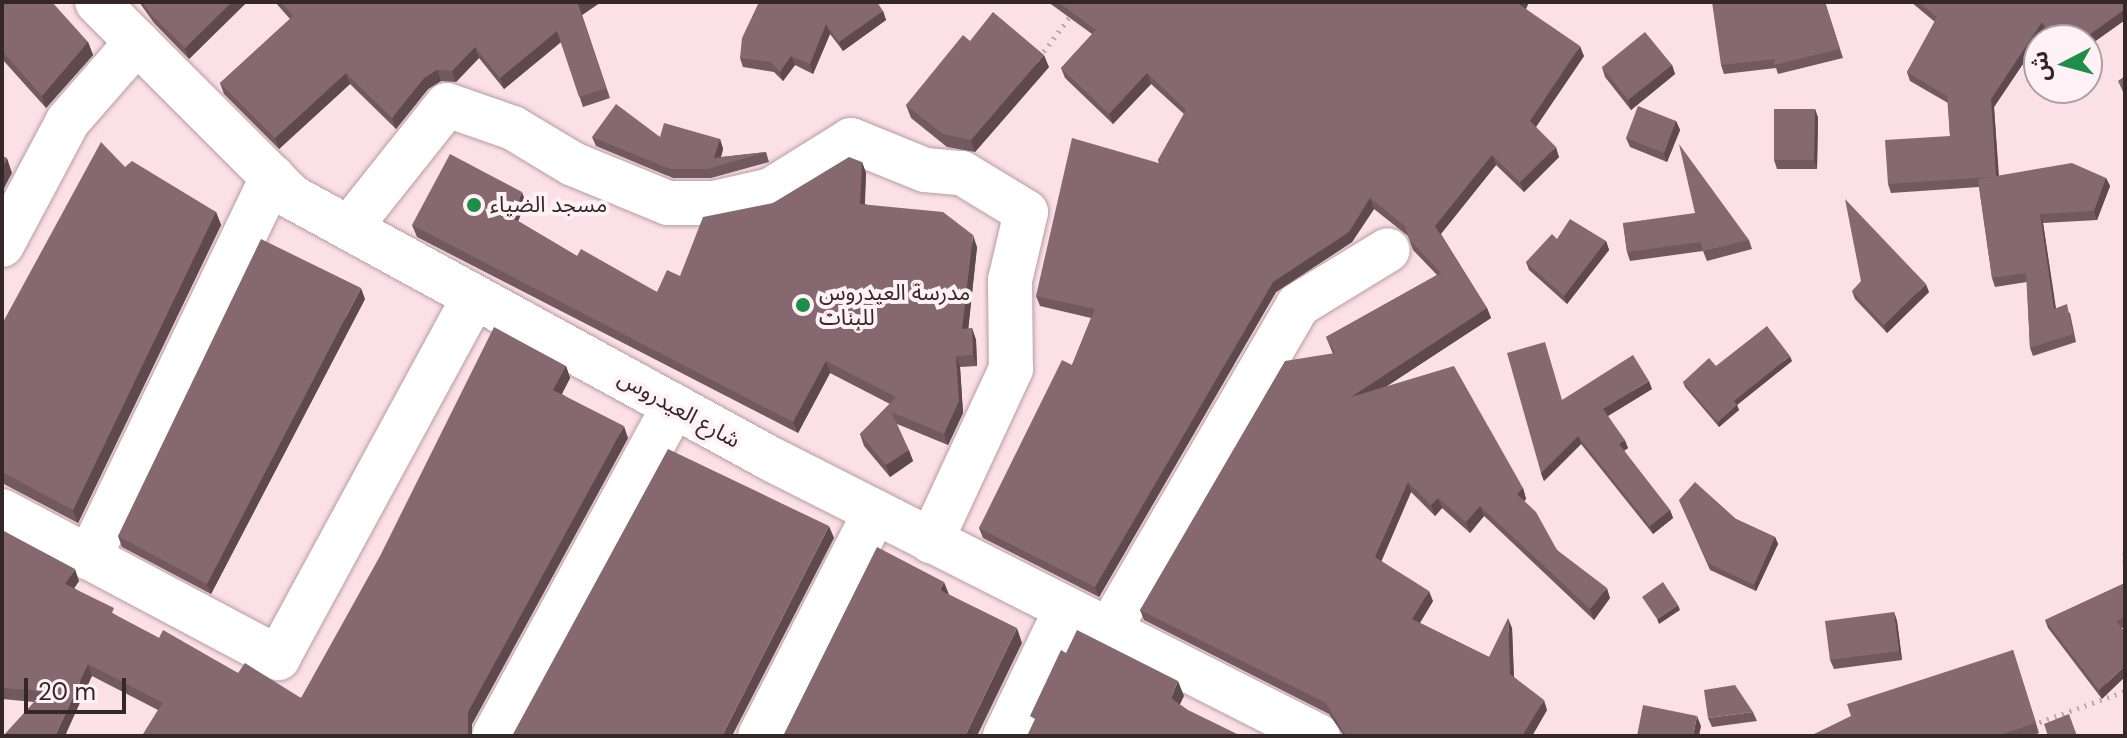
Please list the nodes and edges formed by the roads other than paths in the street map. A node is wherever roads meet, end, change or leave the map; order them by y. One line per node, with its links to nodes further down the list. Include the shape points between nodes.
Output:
1 (97, 2): 2 (street, شارع العيدروس)
2 (137, 42): 3 (street, شارع العيدروس); 5 (street, via 68,121)
3 (272, 177): 4 (street, شارع العيدروس, via 292,197); 12 (street)
4 (349, 228): 7 (street, شارع العيدروس); 11 (street, via 447,105 513,128 573,164 668,203 714,203 771,190 851,140 925,170 962,173 1026,212 1010,280 1011,369)
5 (2, 245)
6 (1388, 250): 14 (street, via 1298,305)
7 (474, 297): 8 (street, شارع العيدروس); 12 (street, via 278,658)
8 (674, 406): 10 (street, شارع العيدروس); 16 (street)
9 (2, 511): 12 (street)
10 (875, 512): 11 (street, شارع العيدروس); 17 (street)
11 (931, 541): 13 (street, شارع العيدروس)
12 (89, 558)
13 (1066, 609): 14 (street, شارع العيدروس); 18 (street)
14 (1109, 630): 15 (street, شارع العيدروس)
15 (1258, 722): 19 (street, شارع العيدروس)
16 (494, 736)
17 (760, 736)
18 (1005, 736)
19 (1318, 736)

